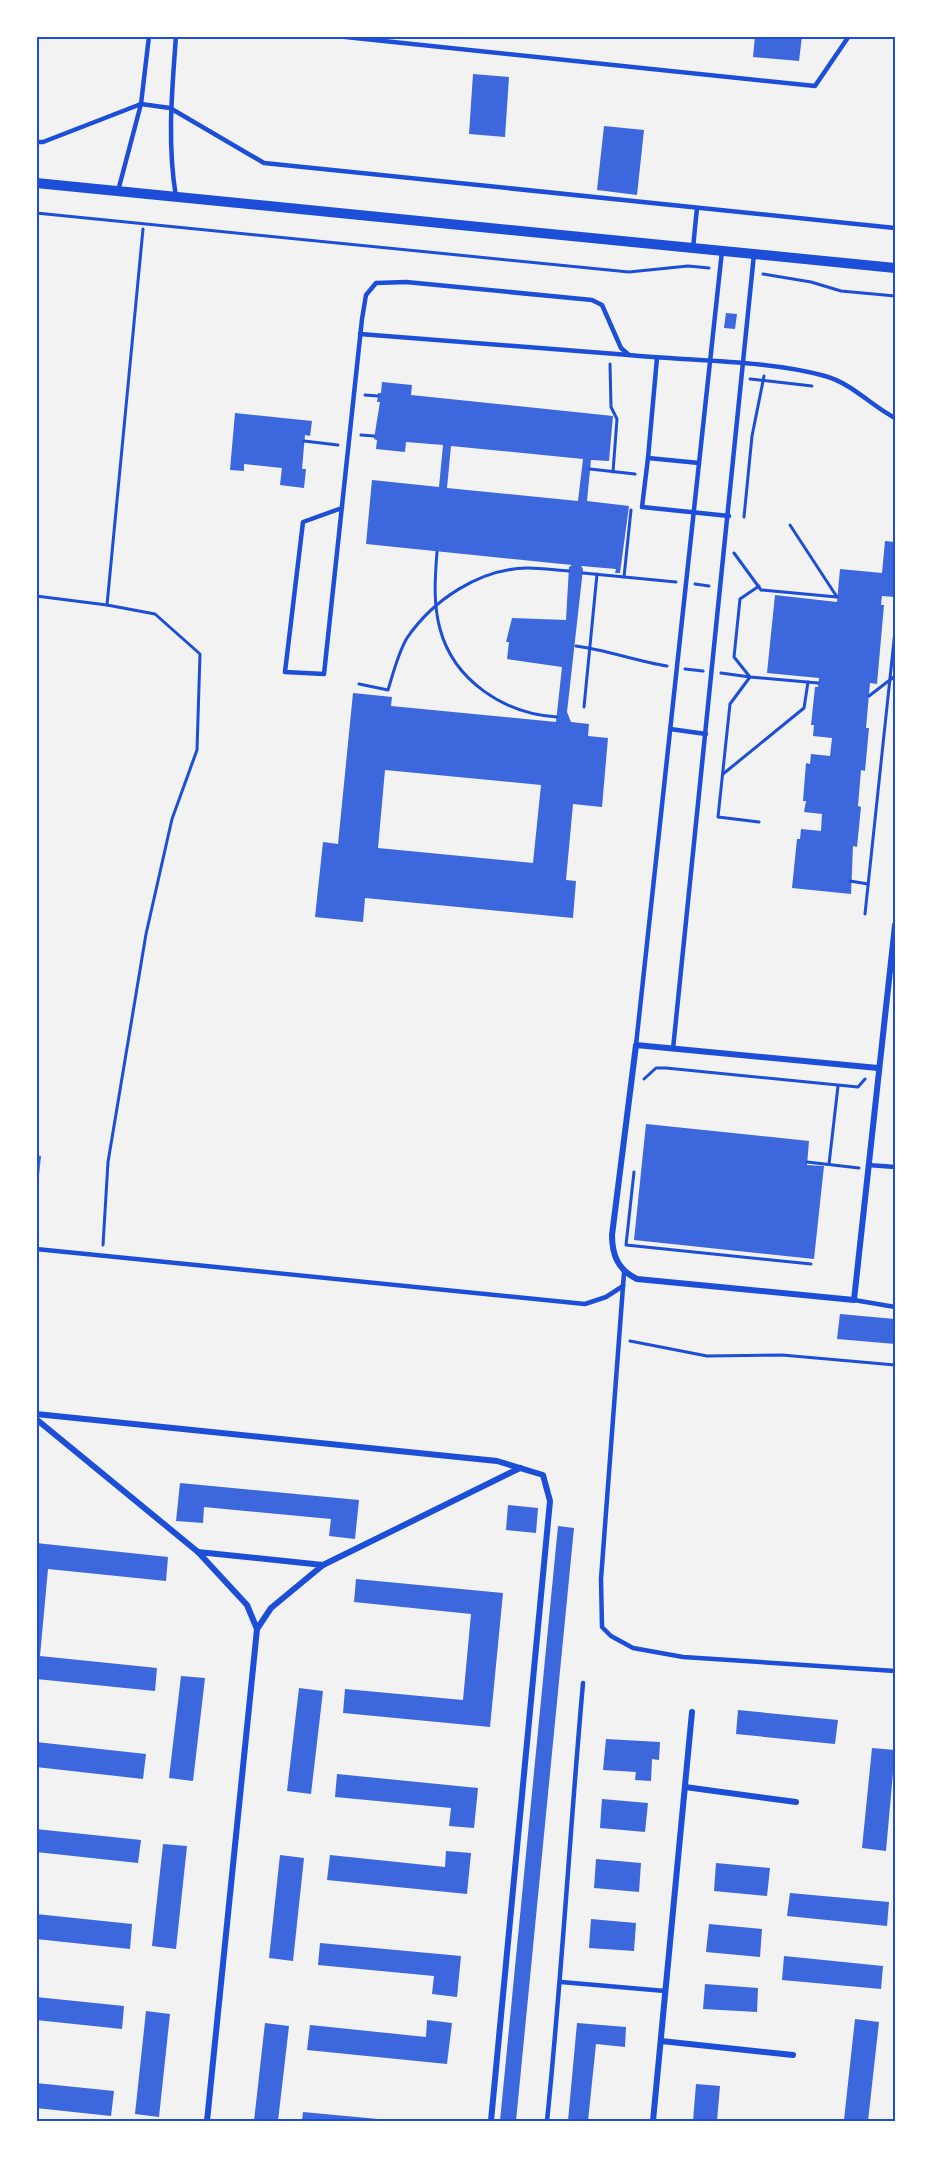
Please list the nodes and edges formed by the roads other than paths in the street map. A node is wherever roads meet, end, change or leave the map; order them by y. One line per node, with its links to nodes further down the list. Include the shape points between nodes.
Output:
1 (149, 36): 5 (lane)
2 (176, 36): 6 (lane)
3 (336, 36): 4 (lane, via 815,86)
4 (849, 36)
5 (141, 104): 6 (lane); 7 (lane); 9 (lane)
6 (170, 108): 10 (lane); 11 (lane, via 264,163)
7 (36, 142)
8 (36, 183): 9 (street)
9 (118, 191): 10 (street)
10 (176, 197): 13 (street)
11 (697, 208): 12 (lane); 13 (lane)
12 (895, 228)
13 (693, 248): 14 (street)
14 (722, 251): 15 (street); 20 (lane)
15 (754, 254): 16 (street); 21 (lane)
16 (895, 268)
17 (360, 334): 18 (lane); 18 (lane, via 366,295 376,283 406,282 592,300 602,305 621,348); 25 (lane)
18 (629, 355): 19 (lane)
19 (657, 358): 20 (lane); 23 (lane)
20 (710, 363): 21 (lane); 24 (lane)
21 (744, 364): 22 (lane, via 825,376 857,390 879,410); 27 (lane)
22 (895, 418)
23 (648, 458): 24 (lane); 26 (lane, via 642,507)
24 (699, 463): 26 (lane)
25 (342, 508): 25 (lane, via 303,522 285,672 324,674)
26 (694, 513): 27 (lane); 28 (lane)
27 (729, 516): 29 (lane)
28 (670, 729): 29 (lane); 31 (lane)
29 (706, 734): 32 (lane)
30 (895, 925): 33 (street)
31 (636, 1045): 32 (street); 37 (street, via 612,1235 612,1253)
32 (673, 1048): 33 (street)
33 (876, 1068): 34 (street)
34 (868, 1166): 35 (lane); 39 (street)
35 (895, 1167)
36 (36, 1249): 38 (lane, via 585,1304)
37 (624, 1273): 38 (lane); 39 (street, via 637,1279)
38 (624, 1286): 47 (lane, via 600,1595 602,1627 633,1648 683,1657)
39 (854, 1300): 40 (lane)
40 (895, 1307)
41 (36, 1414): 43 (street, via 496,1461)
42 (36, 1419): 44 (street)
43 (520, 1468): 45 (street); 57 (street, via 543,1475 549,1501)
44 (198, 1552): 45 (street); 46 (street, via 247,1605)
45 (323, 1566): 46 (street, via 272,1608)
46 (257, 1629): 56 (street)
47 (895, 1671)
48 (583, 1683): 52 (lane, via 566,1868)
49 (692, 1712): 50 (street)
50 (685, 1787): 51 (street); 53 (street)
51 (796, 1802)
52 (561, 1982): 53 (lane); 58 (lane)
53 (665, 1991): 54 (street)
54 (661, 2041): 55 (street); 59 (street)
55 (793, 2055)
56 (207, 2121)
57 (491, 2121)
58 (547, 2121)
59 (653, 2121)

